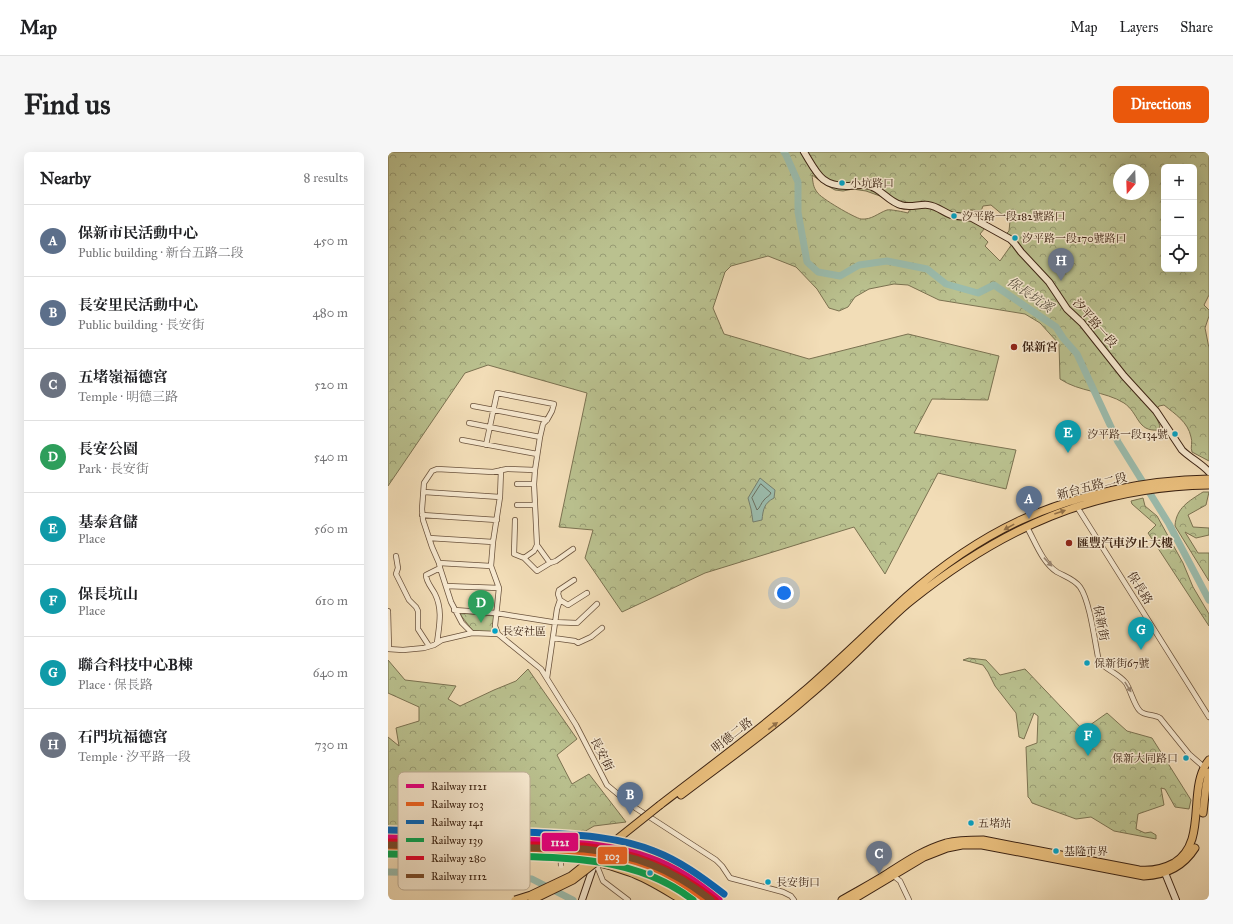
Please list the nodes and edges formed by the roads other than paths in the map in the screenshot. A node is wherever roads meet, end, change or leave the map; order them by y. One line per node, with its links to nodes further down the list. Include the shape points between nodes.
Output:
1 (804, 152): 13 (street, 汐平路一段, via 821,178 832,185 870,186 893,202 905,206 930,205 952,216 966,216 1010,239 1156,411 1182,450)
2 (473, 406): 3 (street)
3 (494, 410): 4 (street); 4 (street, via 497,393 554,404); 6 (street)
4 (547, 420): 7 (street, via 543,424)
5 (469, 423): 6 (street)
6 (489, 427): 7 (street); 9 (street)
7 (540, 437): 10 (street)
8 (462, 440): 9 (street)
9 (486, 445): 10 (street)
10 (537, 454): 12 (street)
11 (501, 470): 12 (street); 18 (street, via 493,472 437,469 432,471 424,483); 19 (street)
12 (535, 470): 16 (street)
13 (1209, 472)
14 (1209, 479): 36 (main road, 新台五路二段, one-way to 36, via 1167,481 1128,487 1068,503 1020,521 976,545)
15 (517, 484): 16 (street)
16 (534, 484): 21 (street)
17 (1209, 485): 36 (main road, 新台五路二段, one-way to 17, via 1021,528 1062,511 1127,493 1187,485)
18 (424, 492): 19 (street); 23 (street)
19 (500, 497): 24 (street)
20 (517, 505): 21 (street)
21 (535, 505): 29 (street)
22 (1079, 510): 55 (street, 保長路)
23 (422, 515): 24 (street); 27 (street)
24 (496, 520): 28 (street)
25 (515, 520): 32 (street, via 514,554)
26 (1028, 529): 57 (street, 保新街, one-way to 57, via 1045,560 1057,572 1076,581 1084,595 1099,662 1125,683 1139,710 1160,718 1189,754)
27 (429, 538): 28 (street); 34 (street)
28 (493, 542): 35 (street)
29 (536, 545): 32 (street, via 534,551); 33 (street)
30 (573, 549): 33 (street, via 556,562)
31 (396, 556): 52 (street, via 396,574 409,600 418,611 418,629)
32 (524, 558): 33 (street, via 537,571)
33 (550, 562)
34 (439, 566): 35 (street); 38 (street); 51 (street, via 426,575 440,608)
35 (491, 566): 39 (street)
36 (949, 568): 58 (main road, 明德二路, via 907,597 797,698)
37 (574, 580): 41 (street, via 559,590)
38 (446, 586): 39 (street); 43 (street)
39 (499, 588): 45 (street)
40 (587, 593): 41 (street, via 568,605)
41 (560, 600): 46 (street)
42 (597, 604): 46 (street, via 577,623)
43 (454, 610): 45 (street); 48 (street)
44 (388, 611): 53 (street)
45 (496, 613): 46 (street); 49 (street, via 495,626)
46 (556, 622): 50 (street)
47 (602, 628): 50 (street, via 578,643)
48 (472, 633): 49 (street); 51 (street)
49 (498, 634): 54 (street, 長安街, via 541,669)
50 (553, 638): 54 (street)
51 (437, 643): 52 (street)
52 (429, 646): 53 (street, via 403,650)
53 (388, 649)
54 (547, 678): 77 (street, 長安街, via 576,725 607,785 631,806 716,860 730,878 784,892)
55 (1209, 717)
56 (1209, 760): 57 (main road)
57 (1207, 770): 66 (main road, via 1202,826 1196,848 1181,865)
58 (662, 806): 70 (main road, 明德二路, bridge, via 571,876); 71 (main road, 明德二路, bridge, via 573,880)
59 (560, 843): 64 (street, bridge)
60 (388, 850): 61 (main road)
61 (398, 851)
62 (530, 854): 63 (main road)
63 (595, 861): 68 (street); 74 (street, via 603,881); 75 (main road, via 631,872); 76 (main road, via 633,868)
64 (561, 866)
65 (901, 868): 66 (main road, via 947,848 982,845 1033,852 1138,875 1154,875); 67 (main road); 69 (street)
66 (1164, 871): 81 (street)
67 (891, 874): 69 (street); 78 (main road); 79 (main road)
68 (591, 881): 72 (street); 73 (street)
69 (900, 881): 80 (street)
70 (515, 900)
71 (532, 900)
72 (582, 900)
73 (586, 900)
74 (628, 900)
75 (682, 900)
76 (691, 900)
77 (794, 900)
78 (842, 900)
79 (852, 900)
80 (909, 900)
81 (1176, 900)

